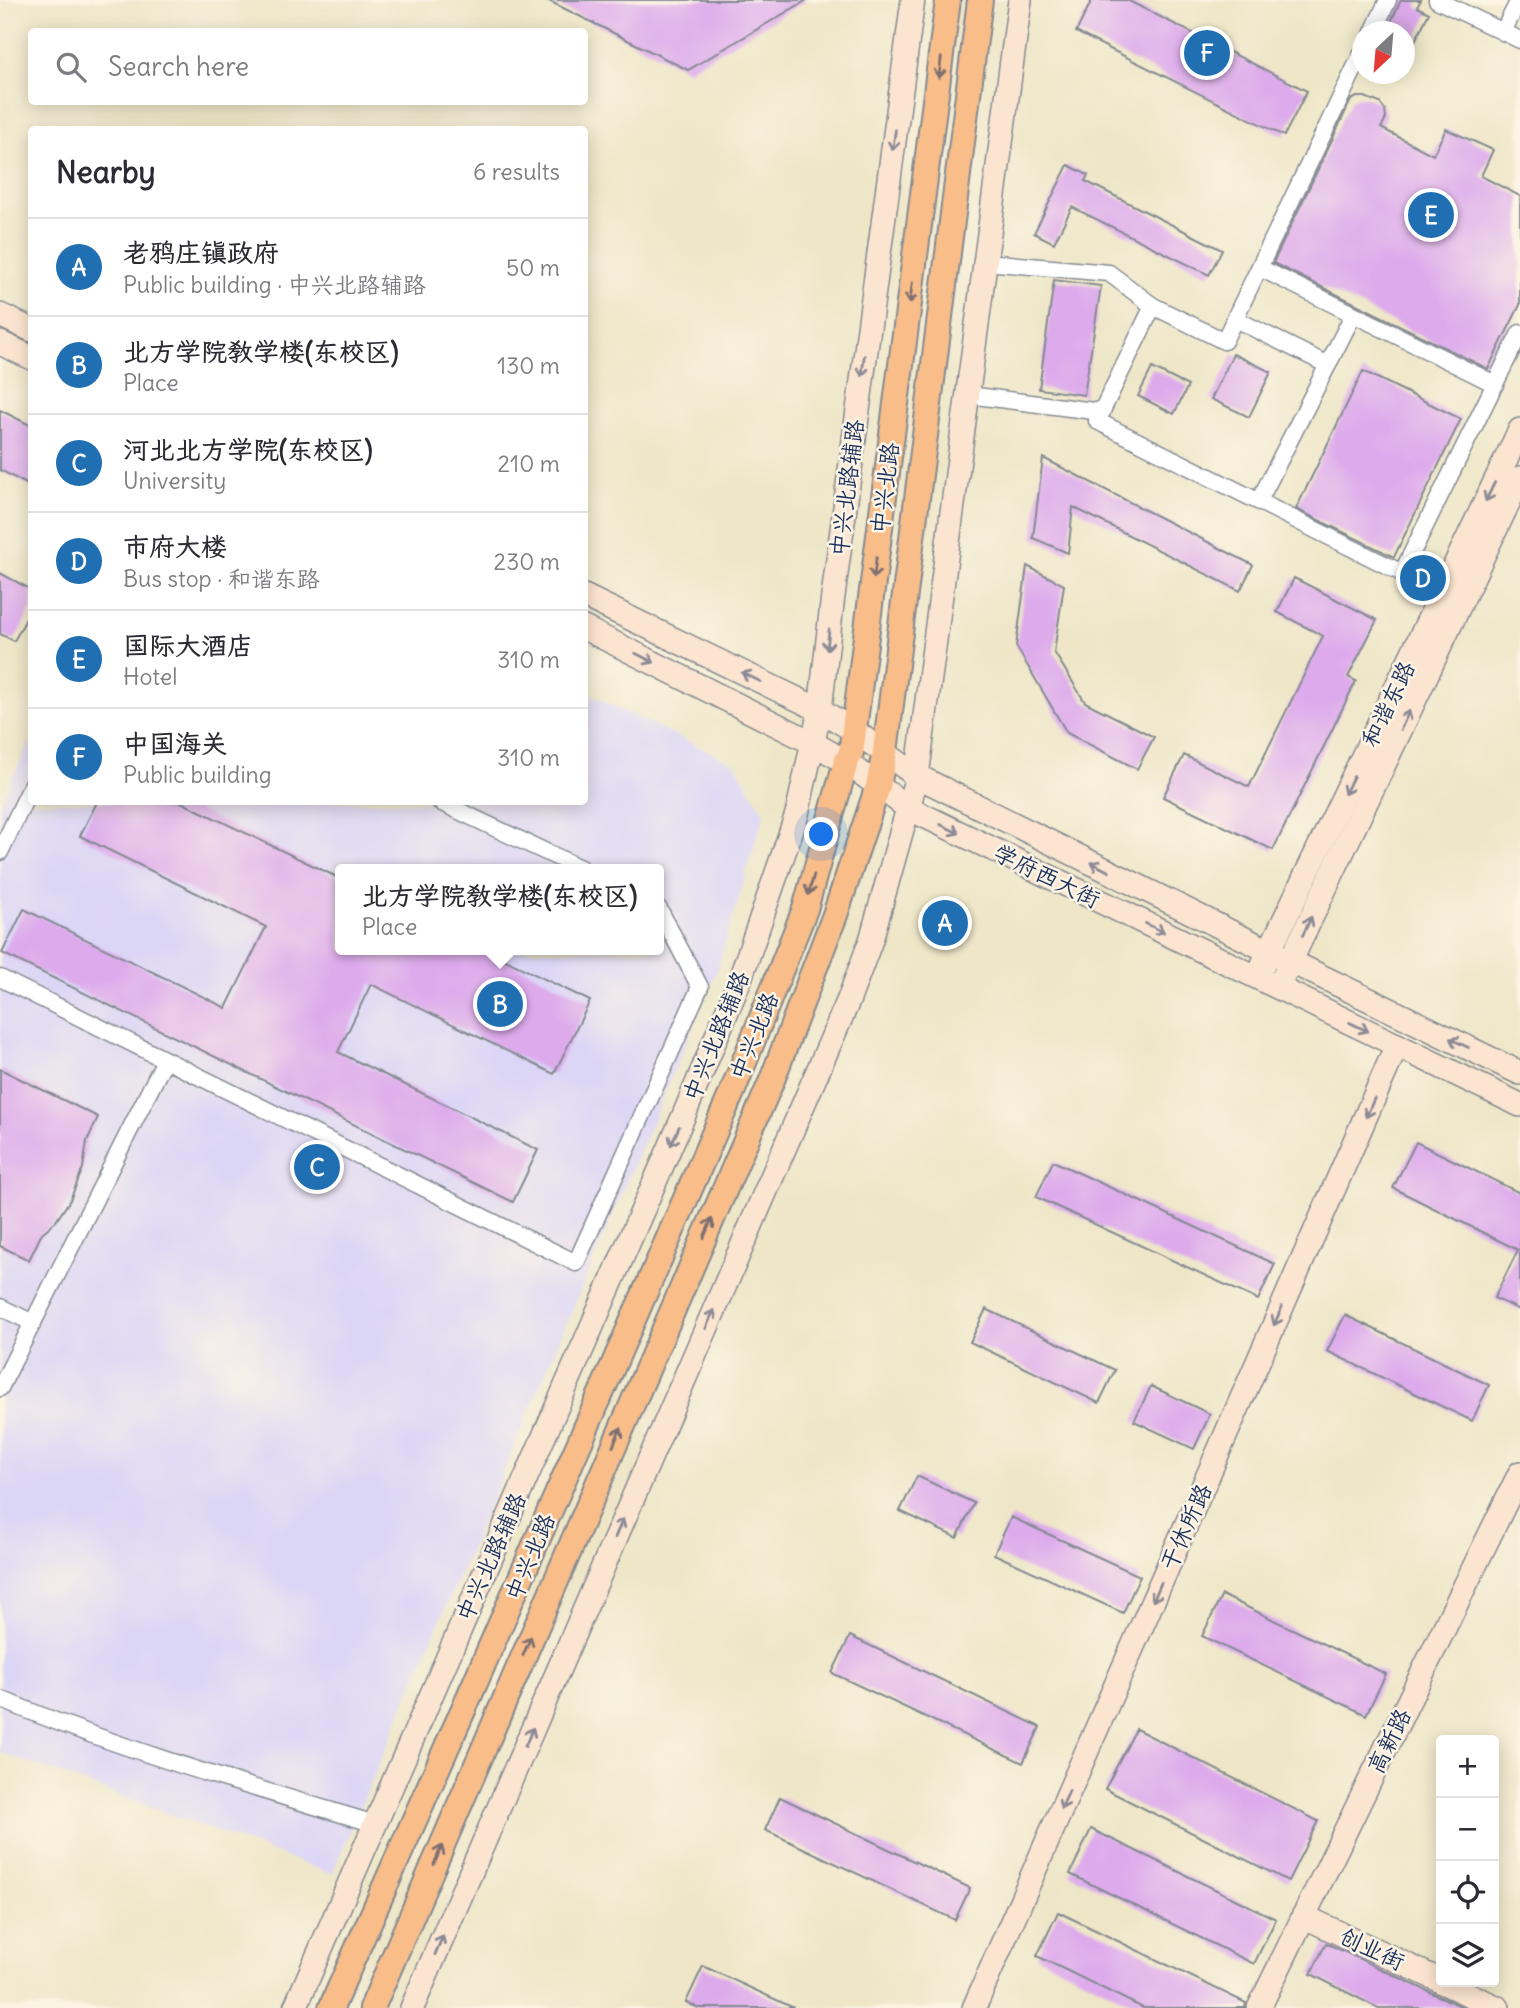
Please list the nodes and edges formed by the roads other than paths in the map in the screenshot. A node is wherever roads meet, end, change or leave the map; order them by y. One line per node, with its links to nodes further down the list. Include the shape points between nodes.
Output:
1 (913, 0): 31 (street, 中兴北路辅路, one-way to 31)
2 (948, 0): 32 (main road, 中兴北路, one-way to 32)
3 (980, 0): 34 (main road, 中兴北路)
4 (1020, 0): 12 (street)
5 (1388, 0): 8 (street)
6 (1437, 0): 9 (street)
7 (1519, 0): 9 (street)
8 (1378, 21)
9 (1503, 32): 10 (street)
10 (1520, 40)
11 (1352, 76): 13 (street)
12 (986, 262): 14 (street, via 1108,273); 24 (street)
13 (1260, 268): 16 (street); 17 (street)
14 (1153, 306): 17 (street, via 1224,341); 25 (street)
15 (0, 315): 18 (street)
16 (1353, 315): 22 (street); 23 (street)
17 (1234, 319): 22 (street)
18 (28, 328)
19 (1520, 333): 23 (street)
20 (0, 343): 21 (street)
21 (28, 356)
22 (1328, 365): 28 (street)
23 (1495, 384): 28 (street, via 1402,573)
24 (968, 395): 25 (street); 36 (street)
25 (1102, 412): 28 (street, via 1097,421)
26 (1520, 430): 44 (street, 和谐东路, one-way to 44)
27 (1520, 478): 45 (street, 和谐东路, one-way to 27)
28 (1259, 501)
29 (588, 598): 31 (street, 学府西大街, one-way to 29)
30 (588, 630): 33 (street, 学府西大街, one-way to 33)
31 (820, 710): 32 (street, 学府西大街); 33 (street, 中兴北路辅路)
32 (853, 730): 34 (street, 学府西大街); 35 (main road, 中兴北路)
33 (813, 743): 35 (street, 学府西大街); 58 (street, 中兴北路辅路, one-way to 58, via 797,814 739,982)
34 (885, 752): 36 (street, 学府西大街); 37 (main road, 中兴北路)
35 (846, 762): 37 (street, 学府西大街); 63 (main road, 中兴北路, one-way to 63, via 805,909 733,1090)
36 (917, 776): 40 (street); 44 (street, 学府西大街, one-way to 36)
37 (878, 786): 40 (street, 学府西大街); 64 (main road, 中兴北路, one-way to 37, via 772,1080 831,927)
38 (28, 793): 41 (street)
39 (446, 805): 42 (street)
40 (908, 808): 47 (street, 学府西大街, one-way to 47); 65 (street, one-way to 40, via 849,999 871,940)
41 (0, 852)
42 (571, 864)
43 (664, 919): 50 (street, via 700,987 576,1263)
44 (1269, 951): 45 (street, 学府西大街); 47 (street, 和谐东路)
45 (1290, 961): 48 (street, 和谐东路); 51 (street, 学府西大街, one-way to 45)
46 (0, 978): 50 (street)
47 (1257, 978): 48 (street, 学府西大街)
48 (1278, 988): 49 (street, 学府西大街, one-way to 49)
49 (1397, 1045): 52 (street, 学府西大街); 66 (street, 干休所路, one-way to 66)
50 (164, 1060): 54 (street)
51 (1520, 1073)
52 (1520, 1105)
53 (0, 1307): 54 (street)
54 (33, 1323): 55 (street)
55 (0, 1388)
56 (1520, 1473): 59 (street, 高新路)
57 (0, 1699): 58 (street, via 189,1769)
58 (375, 1824): 62 (street, 中兴北路辅路)
59 (1303, 1916): 60 (street, 创业街); 67 (street, 高新路)
60 (1436, 1978)
61 (1454, 1987): 68 (street, 创业街)
62 (295, 2008)
63 (331, 2008)
64 (372, 2008)
65 (412, 2008)
66 (974, 2008)
67 (1258, 2008)
68 (1498, 2008)

